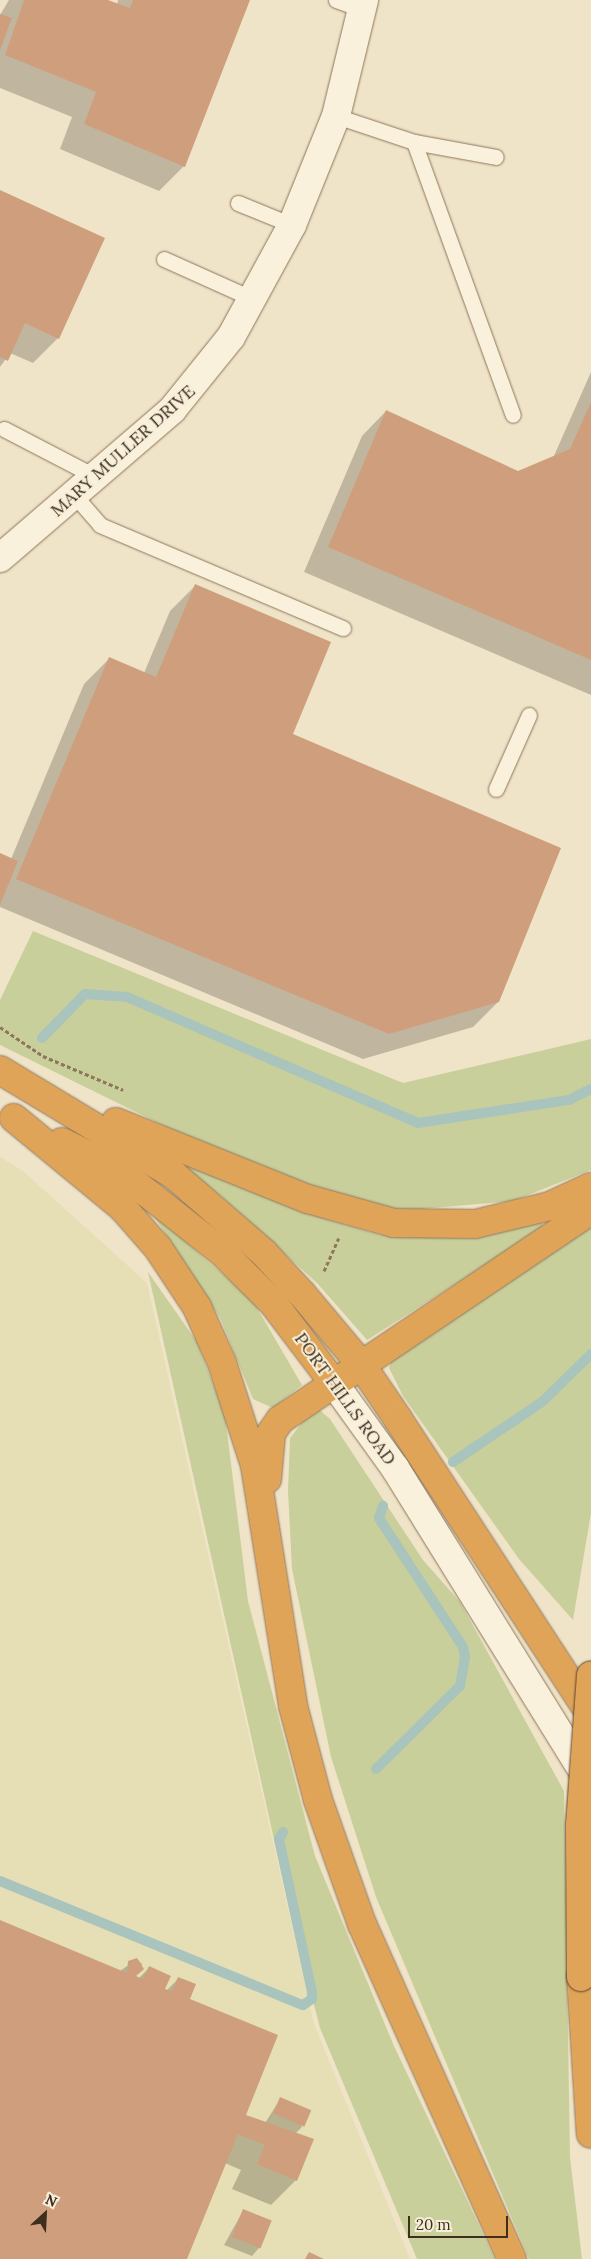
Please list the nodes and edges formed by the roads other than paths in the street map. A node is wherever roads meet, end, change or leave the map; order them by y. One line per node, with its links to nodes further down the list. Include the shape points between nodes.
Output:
1 (336, 0): 2 (lane)
2 (364, 5): 3 (street, MARY MULLER DRIVE)
3 (336, 116): 4 (lane); 7 (street, MARY MULLER DRIVE)
4 (414, 142): 5 (lane); 10 (lane)
5 (496, 157)
6 (238, 203): 7 (lane)
7 (292, 225): 9 (street, MARY MULLER DRIVE)
8 (164, 259): 9 (lane)
9 (253, 299): 12 (street, MARY MULLER DRIVE, via 204,376)
10 (513, 415)
11 (4, 429): 12 (lane)
12 (98, 478): 13 (street, MARY MULLER DRIVE)
13 (75, 496): 14 (street, MARY MULLER DRIVE); 15 (lane, via 100,525)
14 (0, 558)
15 (343, 628)
16 (528, 715): 17 (lane)
17 (496, 789)
18 (0, 1070): 19 (highway, PORT HILLS ROAD)
19 (54, 1099): 21 (highway, via 308,1199 394,1223 475,1224 550,1206); 23 (highway, PORT HILLS ROAD, via 127,1142 220,1212 302,1294)
20 (7, 1115): 24 (highway, PORT HILLS ROAD, via 118,1170 197,1231 274,1304); 25 (highway, via 123,1208 158,1248 193,1300 241,1411)
21 (591, 1188)
22 (591, 1210): 23 (highway)
23 (360, 1363): 24 (highway); 27 (highway, PORT HILLS ROAD)
24 (333, 1382): 25 (highway, via 280,1420 272,1433); 28 (street, PORT HILLS ROAD, via 395,1468)
25 (264, 1523): 30 (highway, via 294,1706 318,1800 362,1924)
26 (591, 1674): 29 (highway, bridge, via 580,1825 581,1978)
27 (591, 1715)
28 (591, 1783)
29 (591, 2134)
30 (512, 2259)

